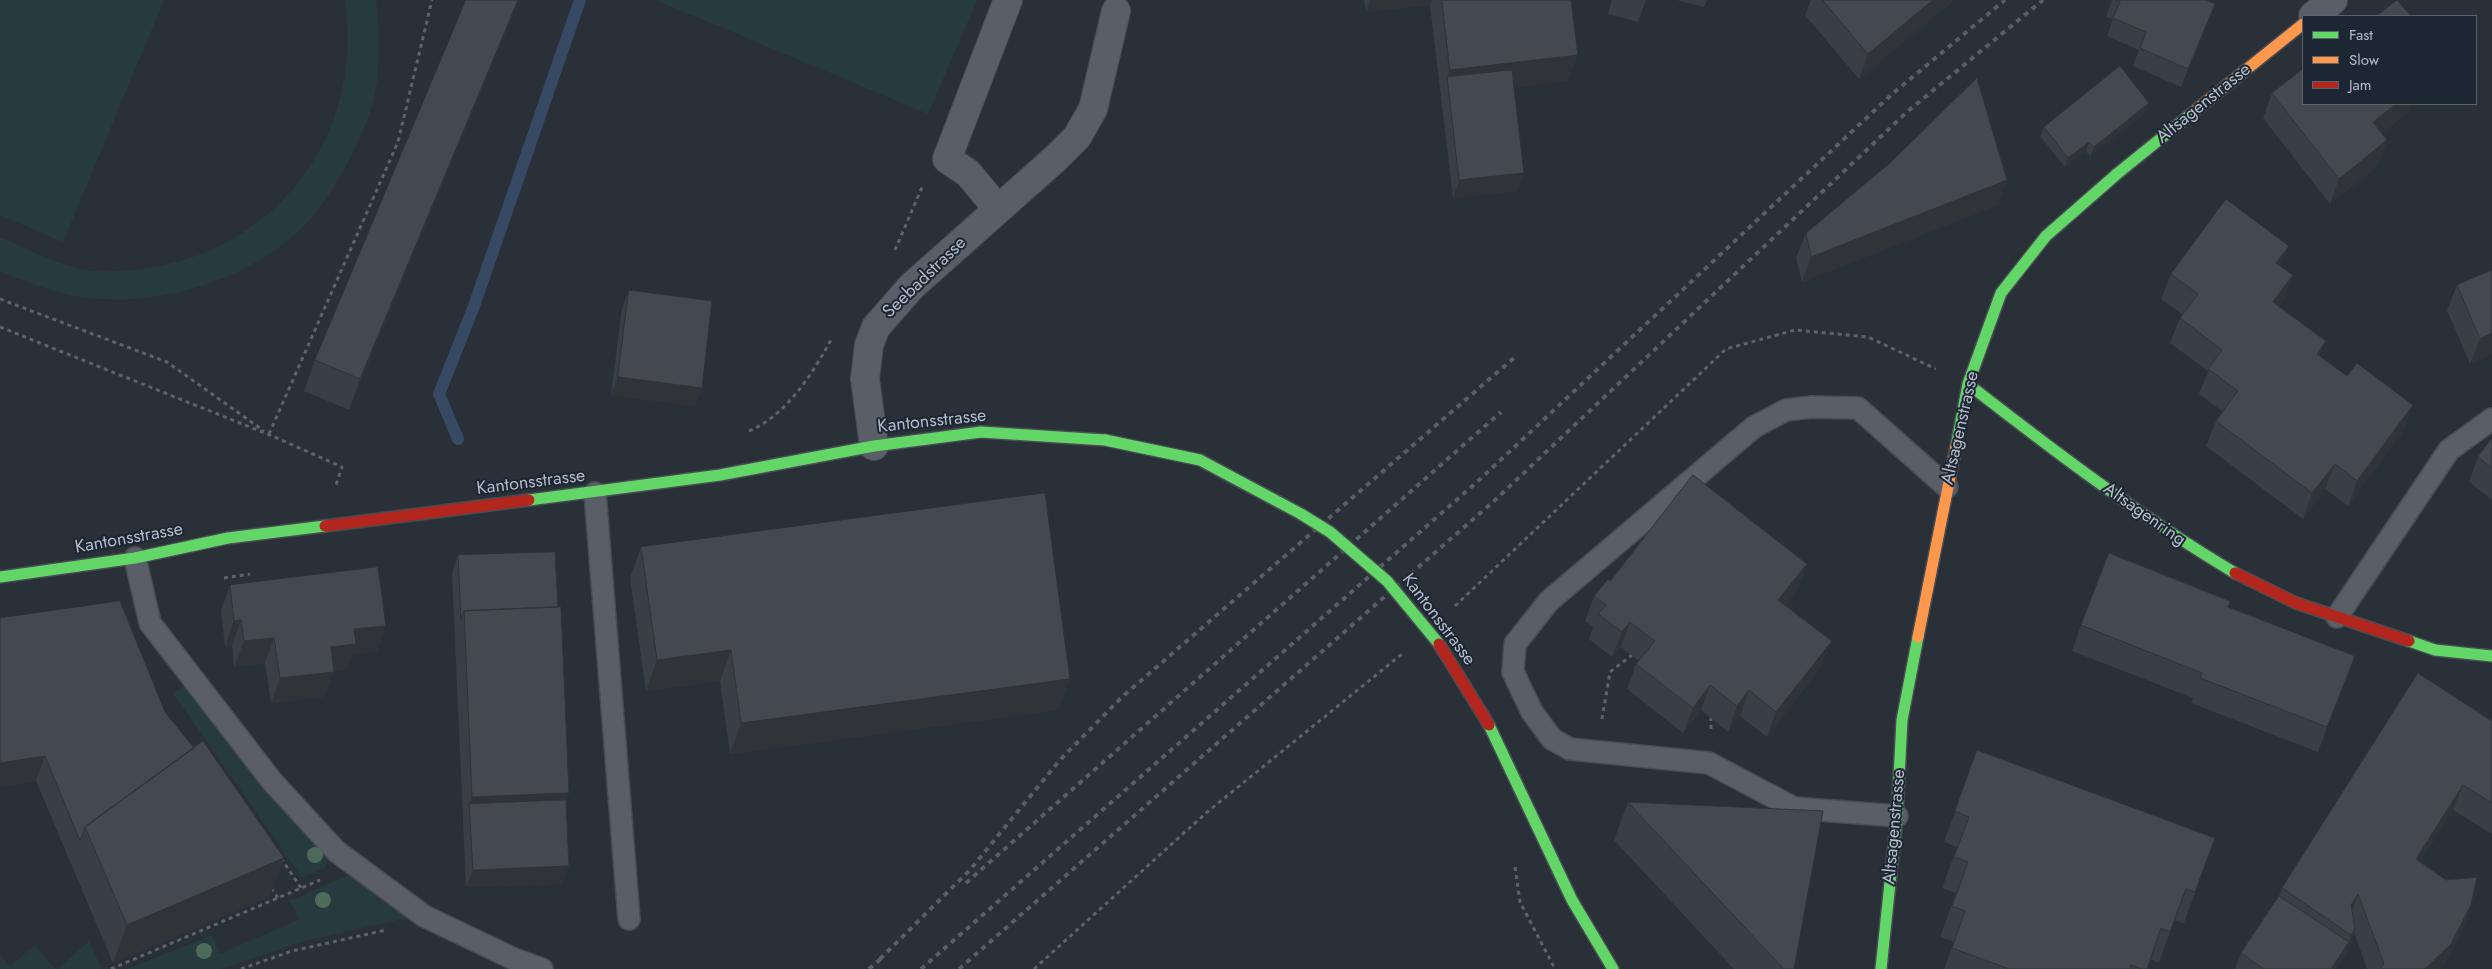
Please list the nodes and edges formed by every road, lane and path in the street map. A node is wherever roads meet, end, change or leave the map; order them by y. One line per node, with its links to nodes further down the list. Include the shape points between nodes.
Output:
1 (432, 0): 16 (path, via 398,142)
2 (1008, 0): 8 (street, via 947,159 968,173)
3 (2333, 0): 5 (street)
4 (1117, 6): 8 (street, Seebadstrasse, via 1098,94 1086,122 1077,137 1056,158)
5 (2313, 15)
6 (2302, 25): 13 (main road, Altsagenstrasse, via 2118,173 2046,236 2001,293)
7 (924, 181): 9 (path)
8 (998, 209): 17 (street, Seebadstrasse, via 912,286 876,327 869,345 865,378)
9 (895, 252)
10 (0, 299): 16 (path, via 167,362)
11 (0, 327): 16 (path)
12 (834, 334): 15 (path, via 813,371 786,404 759,427)
13 (1968, 384): 18 (main road, Altsagenstrasse); 23 (path, via 1868,337 1796,330 1726,349); 24 (main road, Altsagenring, via 2078,469 2176,538 2239,576 2296,603)
14 (2492, 419): 24 (lane, via 2449,450)
15 (742, 434)
16 (270, 435): 19 (path, via 342,467)
17 (874, 446): 20 (main road, Kantonsstrasse, via 720,475); 39 (main road, Kantonsstrasse, bridge, via 981,432 1105,440 1200,460 1330,532 1387,581 1437,641 1489,725 1572,900)
18 (1947, 487): 28 (lane, via 1858,408 1786,410 1754,427 1549,601 1515,644 1513,672 1532,712 1552,739 1570,749); 29 (main road, Altsagenstrasse, via 1902,720)
19 (334, 493)
20 (595, 493): 21 (main road, Kantonsstrasse, via 228,538); 34 (lane)
21 (135, 558): 22 (main road, Kantonsstrasse); 30 (lane, via 150,622 271,780 336,851)
22 (0, 577)
23 (1452, 608)
24 (2337, 617): 27 (main road, Altsagenring, via 2435,650)
25 (1403, 653): 38 (path, via 1206,813)
26 (1632, 655): 28 (path, via 1610,672)
27 (2492, 656)
28 (1596, 752): 29 (lane, via 1709,762 1794,808)
29 (1897, 816): 40 (main road, Altsagenstrasse)
30 (355, 864): 32 (path); 33 (lane)
31 (266, 882): 32 (path)
32 (278, 898): 35 (path)
33 (424, 916): 36 (path, via 416,922 292,951); 37 (lane)
34 (629, 919)
35 (111, 969)
36 (241, 969)
37 (542, 969)
38 (1034, 969)
39 (1613, 969)
40 (1881, 969)

